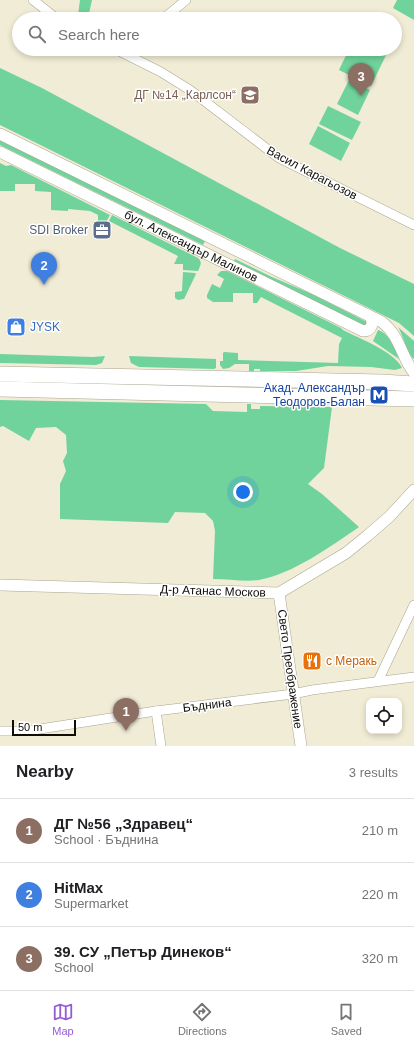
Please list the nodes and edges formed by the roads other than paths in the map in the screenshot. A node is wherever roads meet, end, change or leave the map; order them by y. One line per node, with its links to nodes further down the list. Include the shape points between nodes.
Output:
1 (33, 0): 3 (street)
2 (186, 0): 4 (street)
3 (48, 12)
4 (171, 12)
5 (132, 57): 8 (street, Васил Карагьозов, via 190,90 279,158)
6 (0, 134): 9 (street, бул. Александър Малинов)
7 (0, 152): 9 (street, бул. Александър Малинов, via 363,331 370,329 373,324)
8 (414, 225)
9 (370, 316): 10 (street, бул. Александър Малинов, via 382,322 395,335)
10 (414, 373)
11 (0, 374): 12 (main road)
12 (414, 384)
13 (0, 389): 14 (main road)
14 (414, 399)
15 (414, 490): 17 (street, Д-р Атанас Москов, via 389,517 346,553)
16 (0, 585): 17 (street, Д-р Атанас Москов)
17 (279, 593): 21 (street, Свето Преображение)
18 (414, 605): 20 (street)
19 (414, 677): 20 (street, Бъднина)
20 (378, 681): 21 (street, Бъднина)
21 (294, 694): 22 (street, Бъднина); 25 (street, Свето Преображение)
22 (156, 711): 23 (street, Бъднина, via 27,731); 24 (street)
23 (0, 732)
24 (161, 746)
25 (301, 746)

